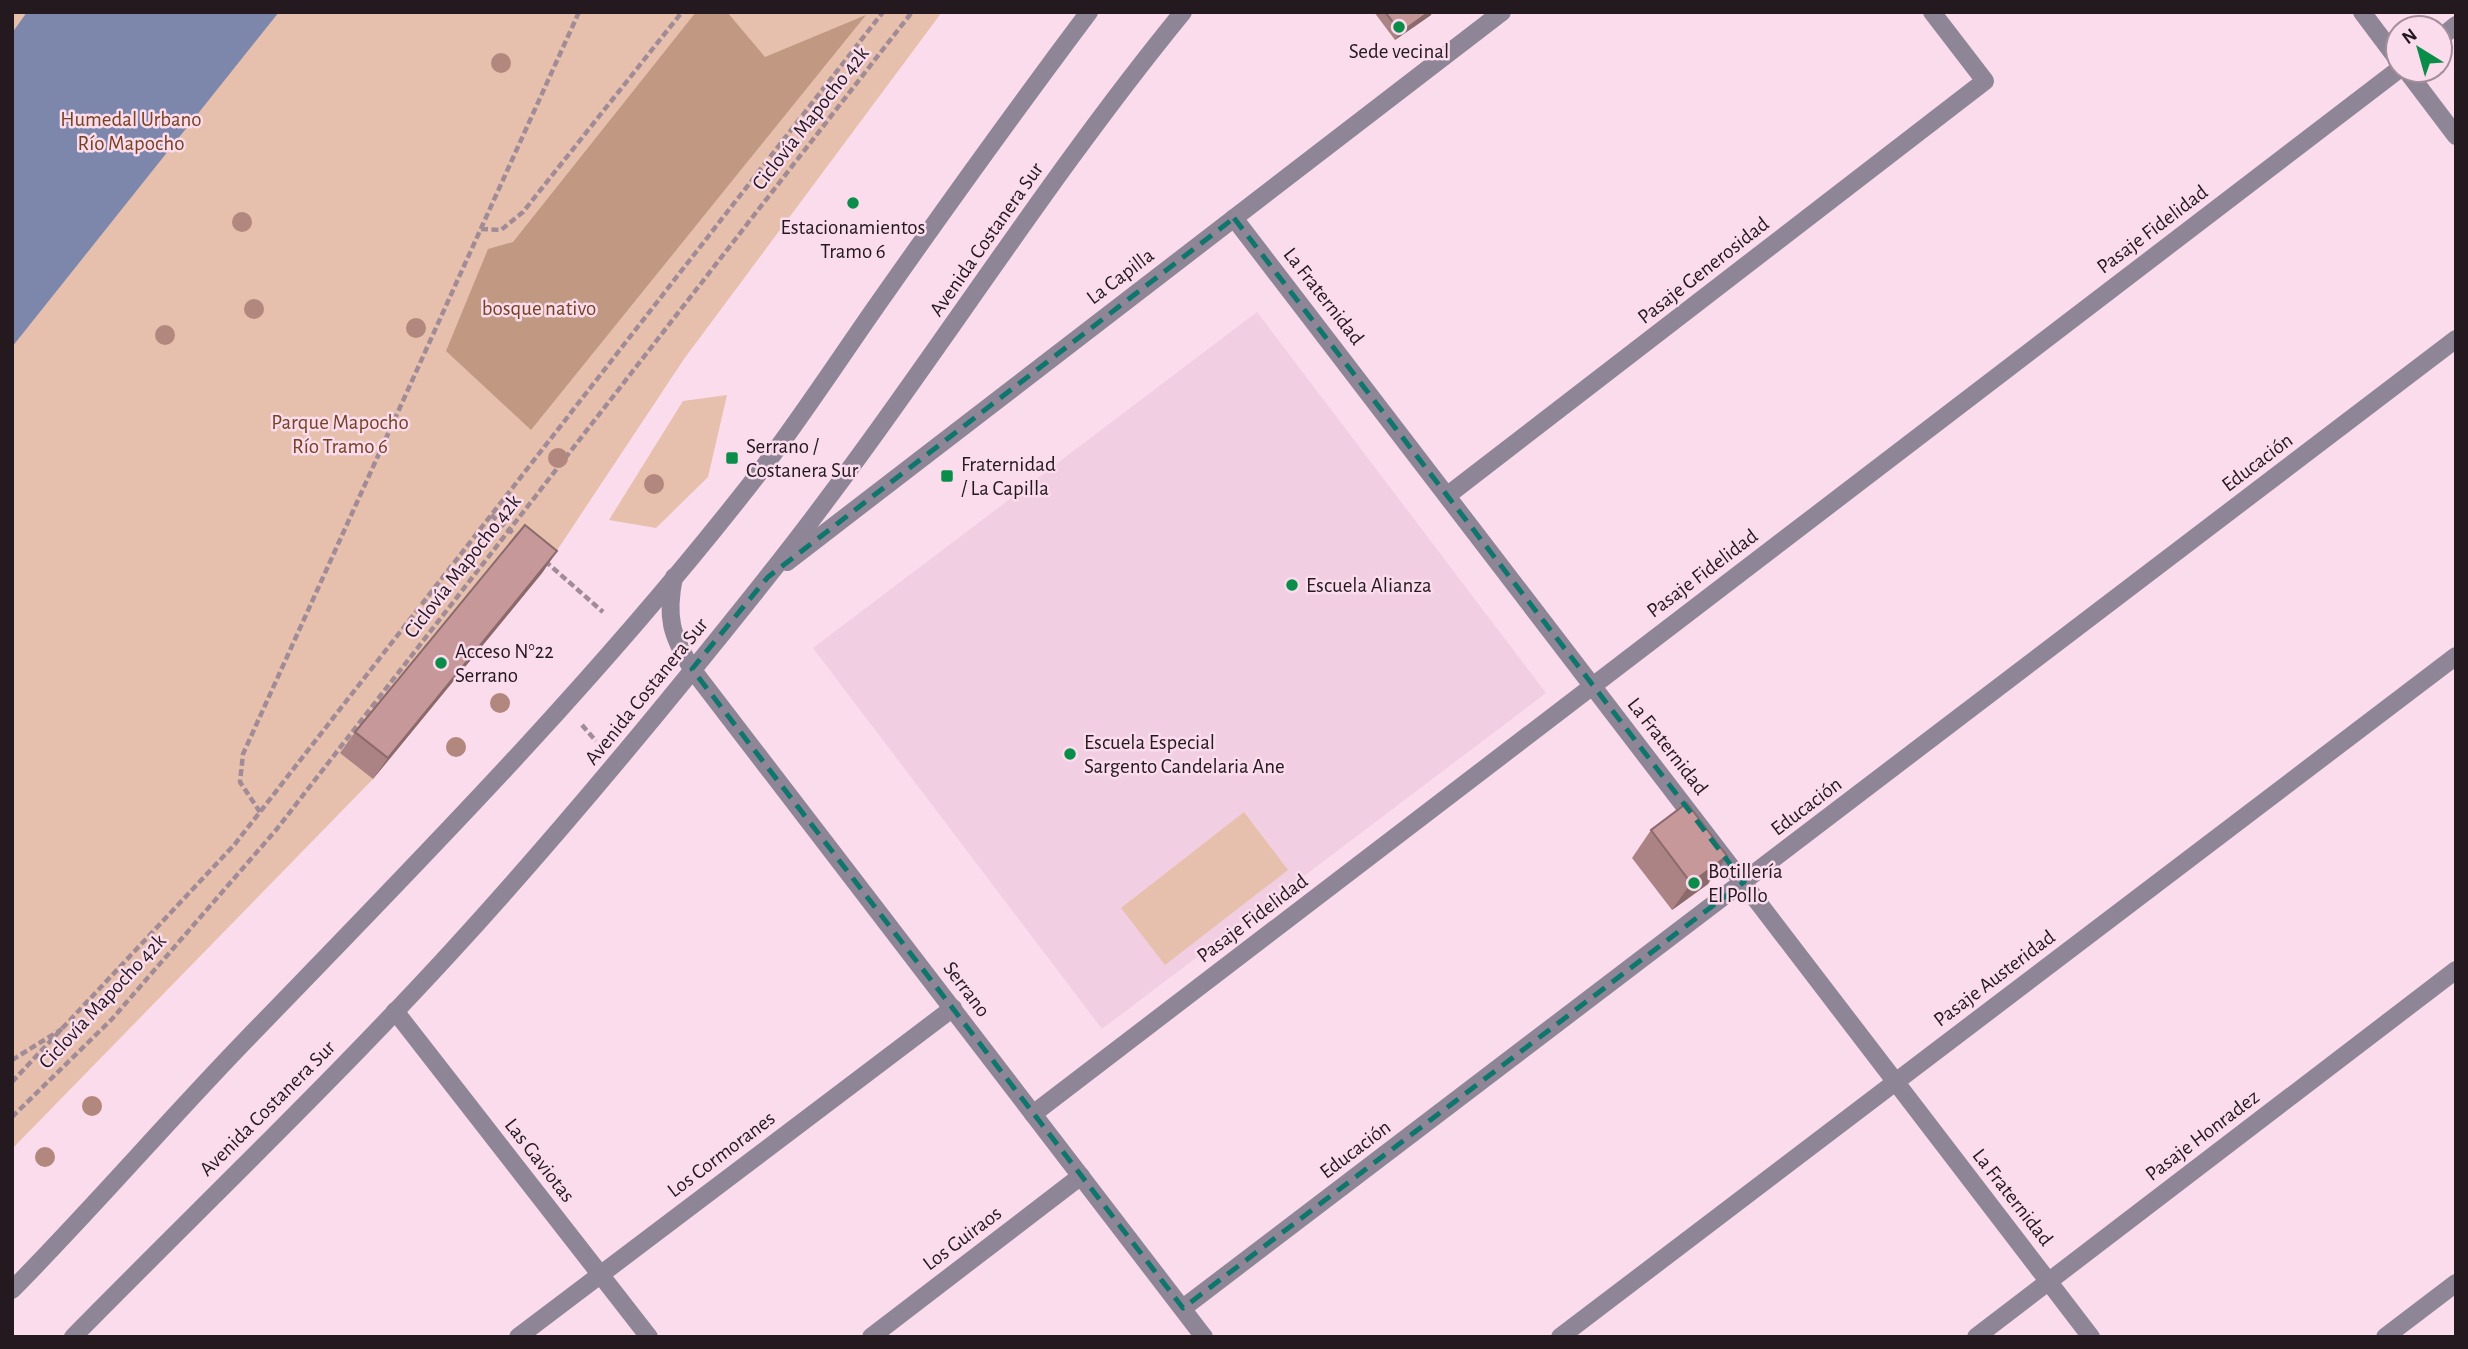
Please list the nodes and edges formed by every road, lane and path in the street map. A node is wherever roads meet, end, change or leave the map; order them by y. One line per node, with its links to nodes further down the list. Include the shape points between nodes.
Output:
1 (579, 12): 17 (path)
2 (682, 12): 17 (path, via 523,212 501,230)
3 (875, 12): 11 (path)
4 (883, 12): 11 (path)
5 (912, 12): 21 (path, Ciclovía Mapocho 42k)
6 (1089, 12): 24 (street, via 793,427)
7 (1183, 12): 25 (street, Avenida Costanera Sur, via 1103,113 888,418)
8 (1502, 12): 16 (street, La Capilla)
9 (1932, 12): 19 (street, Pasaje Generosidad, via 1985,81)
10 (2362, 12): 12 (street)
11 (877, 19): 20 (path)
12 (2384, 41)
13 (2384, 81): 29 (street, Pasaje Fidelidad)
14 (2417, 84): 15 (street)
15 (2456, 136)
16 (1234, 218): 19 (street, La Fraternidad); 25 (street, La Capilla)
17 (481, 229): 32 (path, via 243,754 240,782)
18 (2456, 339): 33 (street, Educación)
19 (1448, 495): 29 (street, La Fraternidad)
20 (491, 514): 21 (path); 32 (path)
21 (509, 530): 22 (path); 42 (path, Ciclovía Mapocho 42k, via 276,830 112,1019)
22 (529, 547)
23 (538, 556): 26 (path)
24 (674, 577): 28 (street, Serrano, via 672,632); 47 (street, via 469,808)
25 (768, 577): 28 (street, Avenida Costanera Sur)
26 (603, 612)
27 (2456, 656): 39 (street, Pasaje Austeridad)
28 (692, 669): 35 (street, Serrano); 36 (street, Avenida Costanera Sur, via 530,864)
29 (1593, 685): 33 (street, La Fraternidad); 41 (street, Pasaje Fidelidad)
30 (581, 724): 31 (path)
31 (597, 740)
32 (260, 812): 37 (path)
33 (1744, 882): 39 (street, La Fraternidad); 48 (street, Educación)
34 (2456, 970): 45 (street, Pasaje Honradez)
35 (953, 1008): 41 (street, Serrano); 44 (street, Los Cormoranes)
36 (395, 1011): 44 (street, Las Gaviotas); 49 (street, Avenida Costanera Sur)
37 (67, 1026): 38 (path); 40 (path)
38 (12, 1059)
39 (1896, 1082): 45 (street, La Fraternidad); 54 (street, Pasaje Austeridad)
40 (12, 1083)
41 (1033, 1114): 43 (street, Serrano)
42 (12, 1117)
43 (1081, 1176): 48 (street, Serrano); 52 (street, Los Guiraos)
44 (601, 1274): 50 (street, Los Cormoranes); 51 (street, Las Gaviotas)
45 (2049, 1281): 55 (street, Pasaje Honradez); 56 (street, La Fraternidad)
46 (2456, 1283): 57 (street)
47 (12, 1290)
48 (1183, 1308): 53 (street, Serrano)
49 (73, 1337)
50 (518, 1337)
51 (649, 1337)
52 (871, 1337)
53 (1204, 1337)
54 (1560, 1337)
55 (1976, 1337)
56 (2091, 1337)
57 (2385, 1337)

